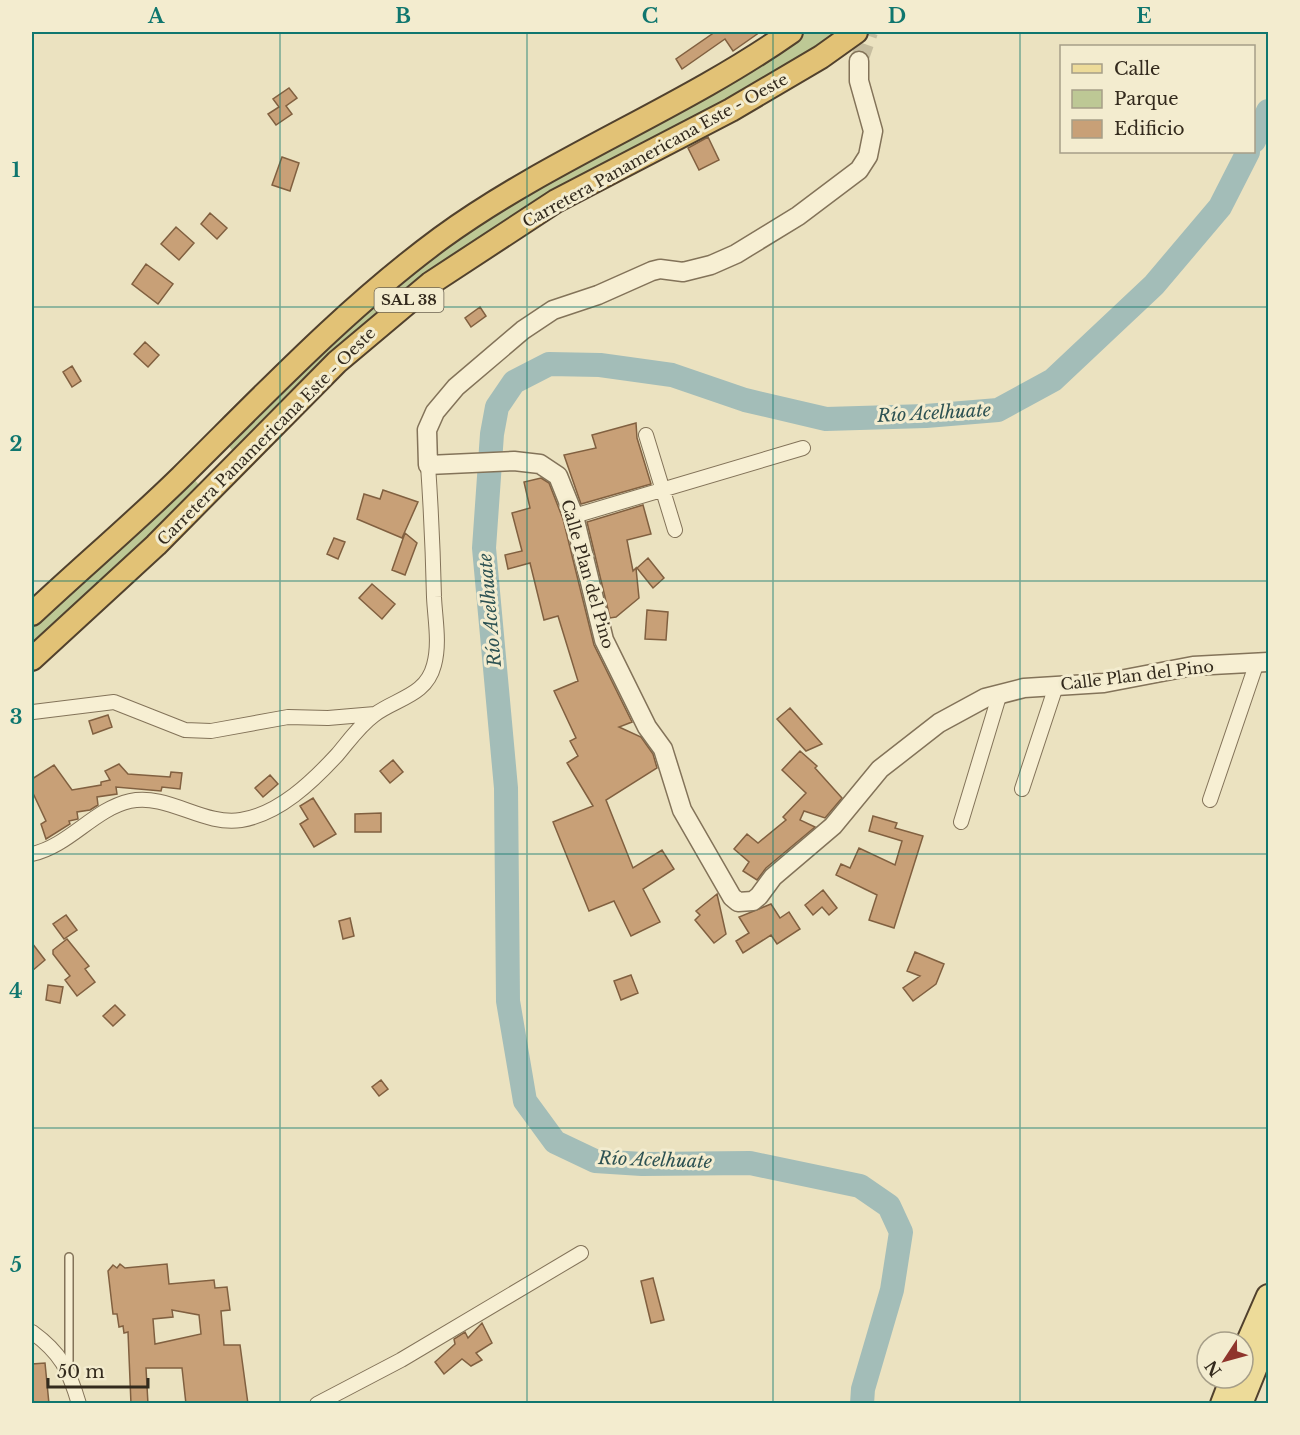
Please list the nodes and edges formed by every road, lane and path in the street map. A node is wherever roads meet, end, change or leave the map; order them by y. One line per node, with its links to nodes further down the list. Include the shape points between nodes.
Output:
1 (791, 32): 5 (highway, Carretera Panamericana Este - Oeste / SAL 38, via 682,99 540,175 444,237 354,309)
2 (856, 32): 7 (highway, Carretera Panamericana Este - Oeste / SAL 38, via 774,85 556,201 467,258 366,335)
3 (859, 62): 8 (street, via 859,81 873,131 859,170 798,216 736,254 683,272 652,271 552,310 456,387 435,412 428,430)
4 (646, 435): 10 (street)
5 (219, 439): 7 (highway, via 214,450 221,460 228,465); 9 (highway, Carretera Panamericana Este - Oeste / SAL 38)
6 (803, 448): 10 (street)
7 (240, 460): 11 (highway, Carretera Panamericana Este - Oeste / SAL 38)
8 (428, 465): 12 (street, Calle Plan del Pino, via 514,460 540,464 558,476); 20 (street, via 437,650 434,666 427,681 411,696)
9 (181, 477): 11 (highway, via 192,473 201,477 206,488); 14 (highway, Carretera Panamericana Este - Oeste / SAL 38)
10 (662, 490): 12 (street); 13 (street)
11 (202, 499): 15 (highway, Carretera Panamericana Este - Oeste / SAL 38)
12 (574, 516): 18 (street, Calle Plan del Pino, via 604,640 647,727 663,749 695,838 738,902 753,901 759,896 773,877 833,826 886,764 939,723)
13 (675, 530)
14 (32, 614)
15 (32, 658)
16 (1263, 662): 17 (street, Calle Plan del Pino, via 1193,666 1104,683); 22 (street)
17 (1056, 686): 18 (street, Calle Plan del Pino); 21 (street)
18 (1000, 693): 23 (street)
19 (33, 712): 20 (street, via 114,702 185,730 211,731 288,717)
20 (375, 714): 24 (street, via 317,776 260,815 239,820 217,819 153,800 133,801 117,805 46,851)
21 (1022, 789)
22 (1210, 800)
23 (961, 822)
24 (32, 854)
25 (581, 1253): 33 (street, via 401,1360)
26 (69, 1257): 31 (lane)
27 (1269, 1296): 28 (main road)
28 (1253, 1330)
29 (32, 1332): 31 (street, via 56,1352)
30 (1269, 1337): 34 (main road)
31 (69, 1372): 32 (street)
32 (79, 1404)
33 (318, 1404)
34 (1241, 1404)

